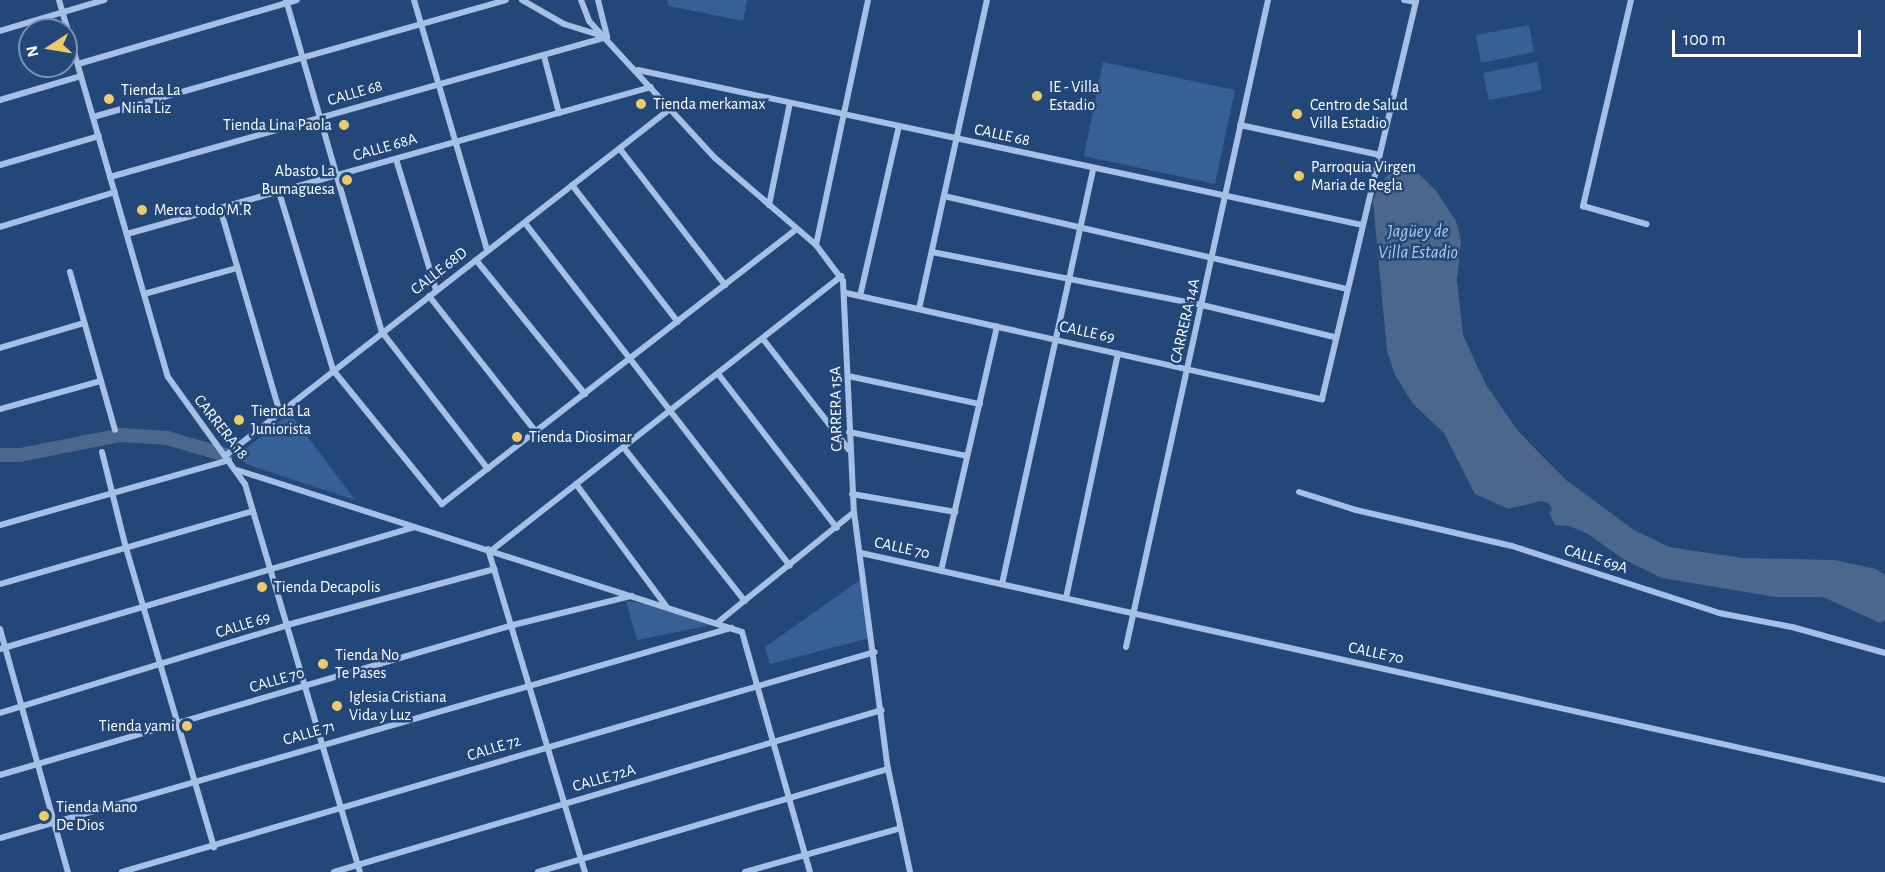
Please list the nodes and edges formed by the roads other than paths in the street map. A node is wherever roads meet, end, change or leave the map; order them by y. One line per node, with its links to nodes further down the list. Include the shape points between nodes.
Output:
1 (59, 0): 16 (street, CARRERA 18)
2 (104, 0): 16 (street)
3 (297, 0): 15 (street)
4 (414, 0): 18 (street)
5 (506, 0): 18 (street)
6 (522, 0): 20 (street, via 564,24)
7 (581, 0): 20 (street, CARRERA 15A, via 589,21)
8 (598, 0): 20 (street)
9 (868, 0): 32 (street)
10 (987, 0): 38 (street)
11 (1268, 0): 35 (street, CARRERA 14A)
12 (1404, 0): 14 (street)
13 (1631, 0): 55 (street, via 1583,206)
14 (1416, 1): 41 (street)
15 (286, 2): 22 (street); 23 (street)
16 (63, 12): 17 (street, CARRERA 18); 19 (street)
17 (65, 18)
18 (421, 23): 22 (street); 26 (street)
19 (0, 31)
20 (607, 38): 21 (street, CALLE 68); 24 (street, CARRERA 15A)
21 (544, 56): 26 (street, CALLE 68); 31 (street)
22 (302, 57): 33 (street); 34 (street)
23 (78, 64): 25 (street, CARRERA 18)
24 (638, 70): 27 (street, CARRERA 15A); 29 (street, CALLE 68)
25 (81, 76): 28 (street); 33 (street, CARRERA 18)
26 (438, 83): 34 (street, CALLE 68); 39 (street)
27 (651, 87): 30 (street, CARRERA 15A); 31 (street, CALLE 68A)
28 (0, 100)
29 (790, 103): 32 (street, CALLE 68); 52 (street)
30 (670, 109): 40 (street, CALLE 68D); 52 (street, CARRERA 15A, via 715,158)
31 (559, 113): 39 (street, CALLE 68A)
32 (846, 113): 36 (street, CALLE 68); 61 (street)
33 (93, 117): 37 (street, CARRERA 18)
34 (319, 117): 45 (street); 46 (street, CALLE 68)
35 (1240, 125): 41 (street); 51 (street, CARRERA 14A)
36 (899, 126): 38 (street, CALLE 68); 76 (street)
37 (99, 136): 43 (street); 46 (street, CARRERA 18)
38 (957, 139): 44 (street, CALLE 68); 50 (street)
39 (455, 142): 42 (street, CALLE 68A); 62 (street)
40 (620, 149): 47 (street, CALLE 68D); 70 (street)
41 (1380, 155): 56 (street)
42 (396, 159): 45 (street, CALLE 68A); 72 (street)
43 (0, 165)
44 (1093, 169): 51 (street, CALLE 68); 59 (street)
45 (336, 175): 49 (street, CALLE 68A); 82 (street)
46 (111, 177): 48 (street, CARRERA 18)
47 (572, 185): 54 (street, CALLE 68D); 79 (street)
48 (115, 192): 57 (street); 60 (street, CARRERA 18)
49 (279, 192): 53 (street, CALLE 68A); 90 (street)
50 (944, 196): 59 (street); 63 (street)
51 (1227, 196): 56 (street, CALLE 68); 64 (street, CARRERA 14A)
52 (769, 205): 58 (street, CARRERA 15A)
53 (220, 208): 60 (street, CALLE 68A); 66 (street)
54 (525, 223): 62 (street, CALLE 68D); 88 (street)
55 (1646, 224)
56 (1362, 225): 71 (street)
57 (0, 227)
58 (797, 229): 61 (street, CARRERA 15A); 70 (street)
59 (1082, 229): 64 (street); 69 (street)
60 (127, 234): 74 (street, CARRERA 18)
61 (816, 245): 68 (street, CARRERA 15A)
62 (487, 249): 65 (street, CALLE 68D)
63 (932, 252): 69 (street); 78 (street)
64 (1213, 257): 71 (street); 77 (street, CARRERA 14A)
65 (476, 260): 72 (street, CALLE 68D); 94 (street)
66 (237, 268): 74 (street); 98 (street)
67 (70, 272): 80 (street)
68 (841, 276): 73 (street, CARRERA 15A); 84 (street)
69 (1069, 281): 77 (street); 85 (street)
70 (725, 285): 79 (street)
71 (1346, 289): 83 (street)
72 (436, 290): 75 (street, CALLE 68D)
73 (846, 293): 76 (street, CALLE 69); 92 (street, CARRERA 15A)
74 (144, 294): 106 (street, CARRERA 18, via 168,377)
75 (429, 296): 82 (street, CALLE 68D); 100 (street)
76 (860, 296): 78 (street, CALLE 69)
77 (1202, 305): 83 (street); 89 (street, CARRERA 14A)
78 (919, 309): 81 (street, CALLE 69)
79 (678, 322): 88 (street)
80 (84, 323): 86 (street); 93 (street)
81 (997, 326): 85 (street, CALLE 69); 95 (street)
82 (382, 332): 90 (street, CALLE 68D); 107 (street)
83 (1334, 337): 89 (street, CALLE 69, via 1322,399)
84 (763, 339): 91 (street); 103 (street)
85 (1056, 339): 87 (street, CALLE 69); 127 (street)
86 (0, 348)
87 (1118, 352): 89 (street, CALLE 69); 129 (street)
88 (630, 358): 94 (street); 97 (street)
89 (1188, 368): 133 (street, CARRERA 14A)
90 (333, 370): 98 (street, CALLE 68D); 107 (street, via 442,504)
91 (719, 375): 97 (street); 118 (street)
92 (848, 376): 95 (street); 101 (street, CARRERA 15A)
93 (100, 381): 96 (street); 99 (street)
94 (585, 394): 100 (street)
95 (980, 404): 105 (street)
96 (0, 409)
97 (672, 411): 102 (street); 122 (street)
98 (280, 413): 106 (street, CALLE 68D)
99 (115, 430)
100 (536, 432): 107 (street)
101 (849, 432): 103 (street, CARRERA 15A); 105 (street)
102 (624, 448): 109 (street); 130 (street)
103 (850, 451): 112 (street, CARRERA 15A)
104 (102, 452): 111 (street)
105 (967, 456): 115 (street)
106 (228, 458): 108 (street, CARRERA 18); 111 (street, CALLE 68D)
107 (488, 469)
108 (237, 470): 113 (street, CARRERA 18); 117 (street)
109 (576, 484): 120 (street); 131 (street)
110 (1299, 492): 142 (street, CALLE 69A, via 1356,510 1512,546 1708,610)
111 (113, 493): 116 (street, CALLE 68D); 119 (street)
112 (852, 494): 114 (street, CARRERA 15A); 115 (street)
113 (253, 511): 119 (street); 123 (street, CARRERA 18)
114 (855, 512): 118 (street); 121 (street, CARRERA 15A)
115 (955, 512): 125 (street)
116 (0, 525)
117 (416, 526): 120 (street); 123 (street)
118 (837, 528): 122 (street)
119 (126, 548): 126 (street); 132 (street)
120 (490, 549): 124 (street); 128 (street)
121 (861, 553): 125 (street, CALLE 70); 141 (street, CARRERA 15A)
122 (790, 566): 130 (street)
123 (271, 569): 132 (street); 136 (street, CARRERA 18)
124 (495, 569): 135 (street); 136 (street, CALLE 69)
125 (941, 571): 127 (street, CALLE 70)
126 (0, 584)
127 (1002, 584): 129 (street, CALLE 70)
128 (633, 596): 131 (street); 135 (street, CALLE 70)
129 (1066, 598): 133 (street, CALLE 70)
130 (745, 601): 134 (street)
131 (666, 606): 134 (street)
132 (143, 607): 140 (street); 143 (street)
133 (1134, 614): 139 (street, CARRERA 14A); 157 (street, CALLE 70)
134 (717, 623): 137 (street)
135 (513, 625): 144 (street); 146 (street, CALLE 70)
136 (287, 626): 143 (street, CALLE 69); 146 (street, CARRERA 18)
137 (731, 628): 144 (street, CALLE 71); 145 (street, via 742,632)
138 (0, 629): 140 (street)
139 (1126, 647)
140 (3, 649): 147 (street)
141 (875, 652): 145 (street, CALLE 72); 148 (street, CARRERA 15A)
142 (1885, 653)
143 (160, 664): 147 (street, CALLE 69); 150 (street)
144 (528, 683): 151 (street, CALLE 71); 153 (street)
145 (757, 684): 152 (street); 153 (street, CALLE 72)
146 (305, 685): 150 (street, CALLE 70); 151 (street, CARRERA 18)
147 (22, 707): 149 (street, CALLE 69); 154 (street)
148 (882, 710): 152 (street, CALLE 72A); 155 (street, CARRERA 15A)
149 (0, 713)
150 (177, 723): 154 (street, CALLE 70); 158 (street)
151 (322, 743): 158 (street, CALLE 71); 161 (street, CARRERA 18)
152 (772, 744): 159 (street); 160 (street, CALLE 72A)
153 (548, 745): 160 (street); 161 (street, CALLE 72)
154 (38, 764): 156 (street, CALLE 70); 162 (street)
155 (888, 769): 159 (street); 163 (street, CARRERA 15A)
156 (0, 776)
157 (1885, 780)
158 (194, 781): 162 (street, CALLE 71); 165 (street)
159 (787, 798): 166 (street); 167 (street)
160 (564, 803): 167 (street); 168 (street, CALLE 72A)
161 (342, 809): 165 (street, CALLE 72); 168 (street, CARRERA 18)
162 (54, 822): 164 (street, CALLE 71); 170 (street)
163 (898, 829): 166 (street); 178 (street, CARRERA 15A)
164 (0, 838)
165 (214, 847): 169 (street, CALLE 72)
166 (805, 854): 176 (street); 177 (street)
167 (581, 859): 174 (street); 175 (street)
168 (358, 865): 172 (street, CALLE 72A); 173 (street, CARRERA 18)
169 (137, 870): 171 (street, CALLE 72)
170 (68, 872)
171 (122, 872)
172 (333, 872)
173 (360, 872)
174 (538, 872)
175 (585, 872)
176 (745, 872)
177 (810, 872)
178 (910, 872)

